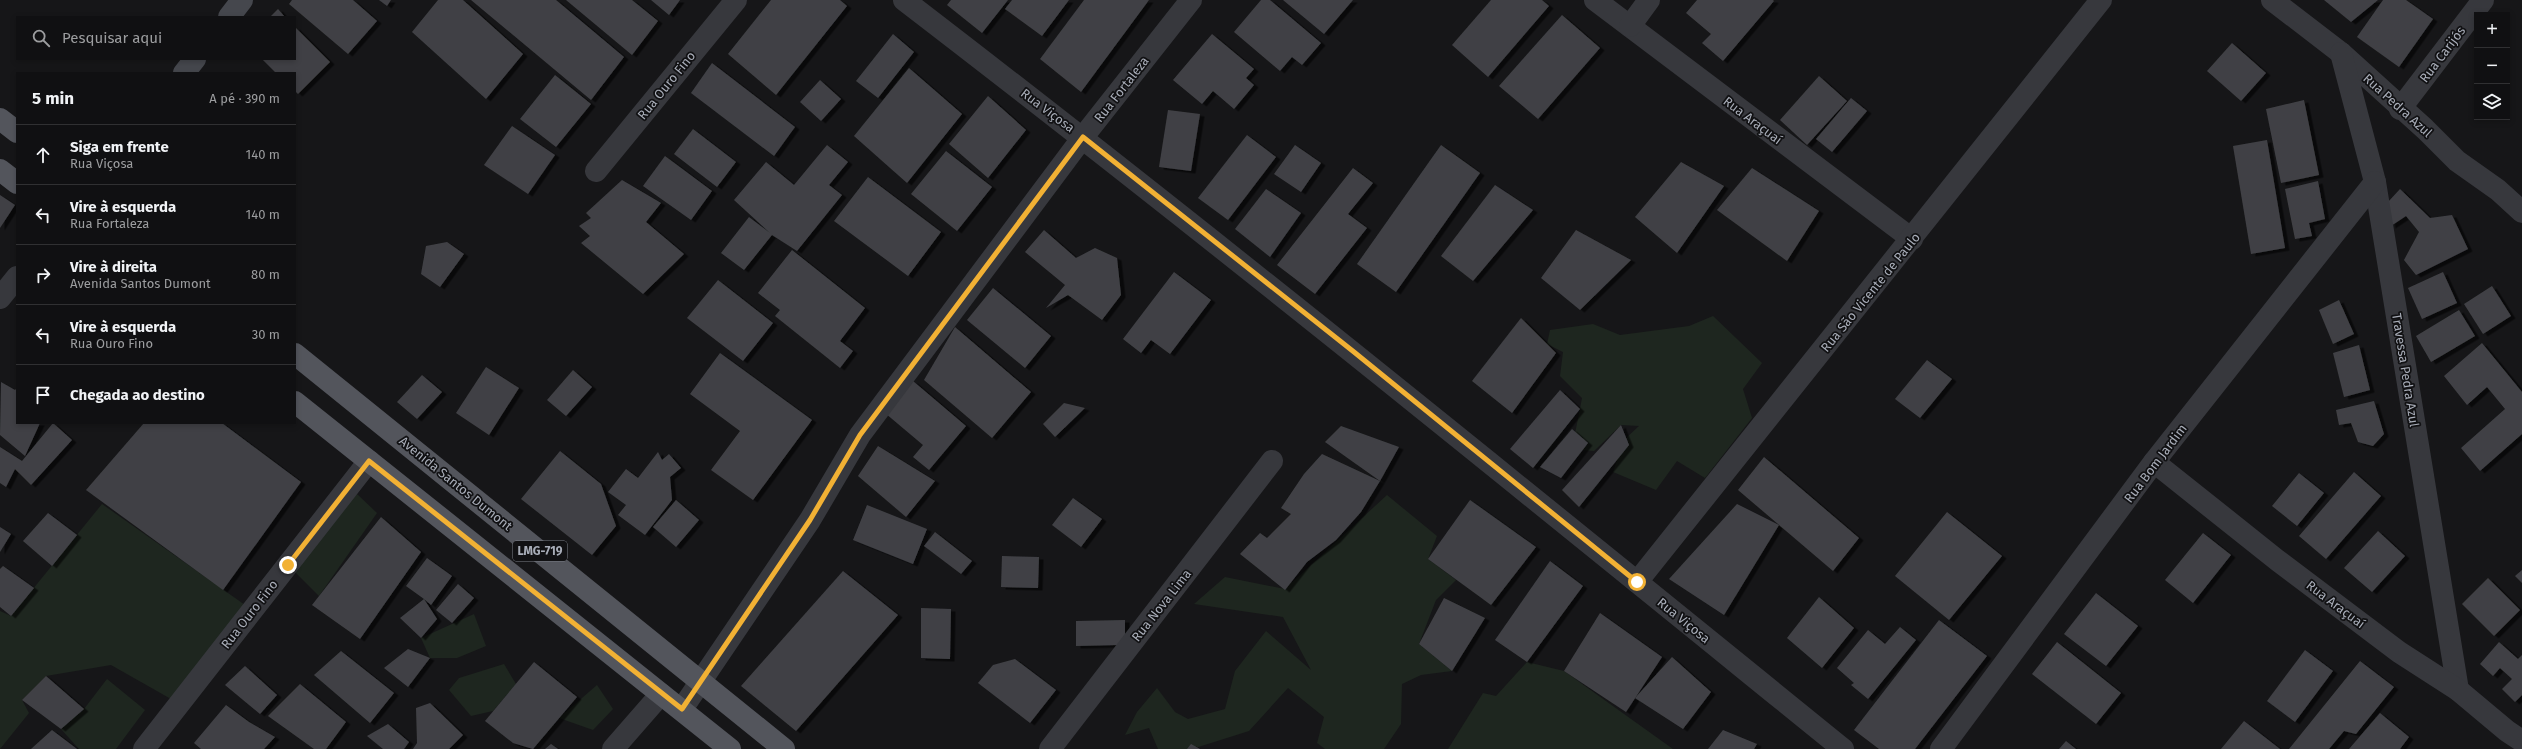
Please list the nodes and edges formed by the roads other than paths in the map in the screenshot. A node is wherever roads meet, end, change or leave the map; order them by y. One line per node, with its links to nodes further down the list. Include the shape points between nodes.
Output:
1 (242, 0): 10 (main road)
2 (736, 0): 20 (street, Rua Ouro Fino)
3 (904, 0): 18 (street, Rua Viçosa)
4 (1190, 0): 18 (street, Rua Fortaleza)
5 (1595, 0): 11 (street, Rua Araçuaí)
6 (1650, 0): 11 (street)
7 (2101, 0): 24 (street, Rua São Vicente de Paulo)
8 (2272, 0): 12 (street, Rua Pedra Azul)
9 (2483, 0): 15 (street, Rua Carijós)
10 (230, 16)
11 (1630, 26): 24 (street, Rua Araçuaí)
12 (2340, 53): 15 (street, Rua Pedra Azul); 22 (street, Travessa Pedra Azul)
13 (194, 60): 14 (main road)
14 (185, 72)
15 (2400, 109): 23 (street, Rua Pedra Azul, via 2425,129 2457,161 2498,190)
16 (0, 119): 17 (main road)
17 (16, 131)
18 (1083, 137): 32 (street, Rua Viçosa, via 1354,352); 33 (street, Rua Fortaleza, via 860,435 810,520)
19 (0, 170): 21 (main road)
20 (596, 171)
21 (16, 182)
22 (2375, 182): 31 (street, Rua Bom Jardim); 34 (street, Travessa Pedra Azul)
23 (2522, 212)
24 (1912, 239): 32 (street, Rua São Vicente de Paulo)
25 (16, 278): 26 (street)
26 (0, 298)
27 (296, 355): 33 (main road, Avenida Santos Dumont / LMG-719)
28 (296, 403): 29 (main road, LMG-719)
29 (369, 461): 35 (main road, LMG-719); 38 (street, Rua Ouro Fino)
30 (1272, 461): 42 (street, Rua Nova Lima)
31 (2154, 462): 34 (street, Rua Araçuaí, via 2276,560 2399,652); 44 (street, Rua Bom Jardim)
32 (1637, 582): 43 (street, Rua Viçosa)
33 (702, 682): 36 (street, Rua Fortaleza); 41 (main road, Avenida Santos Dumont / LMG-719)
34 (2458, 690): 37 (street, Rua Araçuaí)
35 (661, 694): 36 (main road, LMG-719); 39 (street)
36 (682, 709): 40 (main road, LMG-719)
37 (2522, 741)
38 (144, 749)
39 (613, 749)
40 (730, 749)
41 (784, 749)
42 (1050, 749)
43 (1843, 749)
44 (1941, 749)

